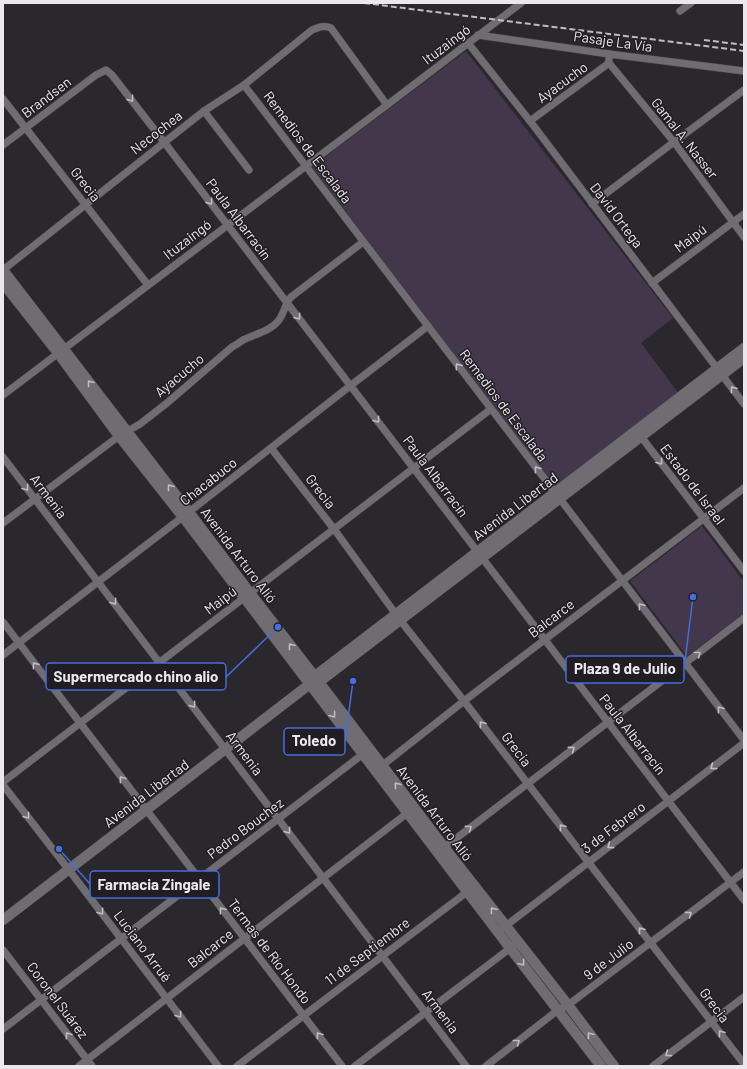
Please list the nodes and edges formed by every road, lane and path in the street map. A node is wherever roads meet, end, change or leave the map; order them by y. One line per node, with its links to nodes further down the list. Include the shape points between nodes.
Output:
1 (521, 3): 4 (street, Ituzaingó)
2 (691, 3): 3 (street)
3 (680, 12)
4 (478, 36): 5 (street, Ituzaingó); 6 (street, Pasaje La Vía)
5 (468, 44): 13 (street, Ituzaingó); 15 (street, David Ortega)
6 (609, 54): 7 (street); 9 (street, Pasaje La Vía)
7 (609, 63): 15 (street, Ayacucho); 18 (street, Gamal A. Nasser)
8 (106, 70): 16 (street, Brandsen); 17 (street, Paula Albarracín, one-way to 17)
9 (744, 71)
10 (244, 86): 13 (street, Necochea, via 312,30 327,26); 14 (street, Necochea); 20 (street, Remedios de Escalada)
11 (744, 90): 18 (street)
12 (3, 99): 16 (street, Grecia)
13 (387, 105): 20 (street, Ituzaingó)
14 (204, 111): 17 (street, Necochea); 21 (street)
15 (530, 121): 23 (street, David Ortega)
16 (26, 128): 19 (street, Brandsen); 22 (street, Grecia)
17 (164, 142): 22 (street, Necochea); 26 (street, Paula Albarracín, one-way to 26)
18 (674, 142): 23 (street); 25 (street, Gamal A. Nasser)
19 (3, 145)
20 (306, 166): 26 (street, Ituzaingó); 28 (street, Remedios de Escalada)
21 (249, 170)
22 (86, 204): 29 (street, Necochea); 32 (street, Grecia)
23 (592, 204): 31 (street, David Ortega)
24 (744, 214): 25 (street, Maipú)
25 (733, 222): 27 (street, Gamal A. Nasser); 31 (street, Maipú)
26 (227, 225): 32 (street, Ituzaingó); 33 (street, Paula Albarracín)
27 (744, 237)
28 (363, 242): 33 (street, Ayacucho); 34 (street, Remedios de Escalada)
29 (3, 270): 36 (main road, Avenida Arturo Alió)
30 (3, 283): 36 (main road, Avenida Arturo Alió)
31 (652, 284): 38 (street, David Ortega)
32 (148, 285): 36 (street, Ituzaingó)
33 (286, 302): 39 (street, Paula Albarracín, one-way to 39); 43 (street, Ayacucho, via 279,320 273,326 232,347 167,403 140,424)
34 (428, 326): 39 (street, Chacabuco); 42 (street, Remedios de Escalada, one-way to 34)
35 (744, 348): 38 (main road, Avenida Libertad)
36 (61, 351): 40 (street, Ituzaingó); 43 (main road, Avenida Arturo Alió)
37 (744, 358): 38 (main road, Avenida Libertad)
38 (720, 372): 41 (street, David Ortega, one-way to 38); 44 (main road, Avenida Libertad)
39 (350, 386): 45 (street, Chacabuco); 47 (street, Paula Albarracín, one-way to 47)
40 (3, 395)
41 (744, 404)
42 (491, 409): 47 (street, Maipú); 49 (street, Remedios de Escalada, one-way to 42)
43 (123, 433): 50 (street, Ayacucho); 51 (main road, Avenida Arturo Alió)
44 (639, 434): 49 (main road, Avenida Libertad); 52 (street, Estado de Israel, one-way to 52)
45 (271, 448): 51 (street, Chacabuco); 54 (street, Grecia)
46 (3, 456): 50 (street, Armenia, one-way to 50)
47 (414, 468): 54 (street, Maipú); 55 (street, Paula Albarracín)
48 (744, 488): 52 (street, Balcarce)
49 (557, 496): 55 (main road, Avenida Libertad); 58 (street, Remedios de Escalada)
50 (35, 499): 53 (street, Ayacucho); 57 (street, Armenia)
51 (186, 514): 57 (street, Chacabuco); 59 (main road, Avenida Arturo Alió)
52 (704, 519): 56 (street, Estado de Israel); 58 (street, Balcarce)
53 (3, 524)
54 (334, 529): 59 (street, Maipú); 60 (street, Grecia)
55 (480, 555): 60 (main road, Avenida Libertad); 63 (street, Paula Albarracín)
56 (744, 571)
57 (98, 581): 64 (street, Chacabuco); 66 (street, Armenia, one-way to 66)
58 (622, 581): 63 (street, Balcarce); 67 (street, Remedios de Escalada, one-way to 58)
59 (247, 596): 66 (street, Maipú); 68 (main road, Avenida Arturo Alió)
60 (398, 617): 68 (main road, Avenida Libertad); 69 (street, Grecia)
61 (744, 618): 67 (street, one-way to 61)
62 (3, 622): 64 (street, Termas de Río Hondo)
63 (545, 640): 69 (street, Balcarce); 70 (street, Paula Albarracín)
64 (19, 643): 65 (street, Chacabuco); 71 (street, Termas de Río Hondo, one-way to 64)
65 (3, 655)
66 (160, 662): 71 (street, Maipú); 74 (street, Armenia, one-way to 74)
67 (686, 663): 70 (street); 72 (street, Remedios de Escalada, one-way to 67)
68 (312, 683): 74 (main road, Avenida Libertad); 75 (main road, Avenida Arturo Alió)
69 (464, 701): 76 (street, Balcarce); 78 (street, Grecia, one-way to 69)
70 (608, 723): 78 (street, one-way to 70); 79 (street, Paula Albarracín)
71 (80, 724): 77 (street, Maipú); 80 (street, Termas de Río Hondo, one-way to 71)
72 (744, 740)
73 (744, 743): 79 (street, 3 de Febrero, one-way to 79)
74 (226, 749): 80 (main road, Avenida Libertad); 82 (street, Armenia)
75 (366, 752): 76 (main road, Avenida Arturo Alió); 82 (street, Pedro Bouchez)
76 (379, 768): 81 (main road, Avenida Arturo Alió)
77 (3, 784): 85 (street, Luciano Arrué, one-way to 85)
78 (527, 784): 83 (street, one-way to 78); 84 (street, Grecia, one-way to 78)
79 (668, 801): 84 (street, 3 de Febrero, one-way to 84); 89 (street, Paula Albarracín)
80 (146, 810): 85 (main road, Avenida Libertad); 88 (street, Termas de Río Hondo)
81 (411, 810): 83 (main road, Avenida Arturo Alió); 87 (street, Balcarce)
82 (279, 819): 87 (street, Armenia, one-way to 87); 88 (street, Pedro Bouchez)
83 (441, 850): 90 (main road, Avenida Arturo Alió)
84 (589, 862): 93 (street, 3 de Febrero); 96 (street, Grecia, one-way to 84)
85 (69, 870): 92 (main road, Avenida Libertad); 95 (street, Luciano Arrué, one-way to 95)
86 (744, 872): 89 (street, 9 de Julio)
87 (323, 877): 94 (street, Balcarce); 99 (street, Armenia)
88 (199, 880): 94 (street, Termas de Río Hondo, one-way to 88); 95 (street, Pedro Bouchez)
89 (731, 882): 91 (street, Paula Albarracín); 96 (street, 9 de Julio, one-way to 89)
90 (471, 889): 93 (main road, Avenida Arturo Alió); 99 (street, 11 de Septiembre)
91 (744, 900)
92 (3, 920)
93 (502, 929): 97 (main road, Avenida Arturo Alió)
94 (244, 938): 101 (street, Balcarce); 106 (street, Termas de Río Hondo)
95 (121, 939): 101 (street, Luciano Arrué); 102 (street, Pedro Bouchez)
96 (651, 943): 103 (street, 9 de Julio); 107 (street, Grecia)
97 (514, 945): 103 (main road, Avenida Arturo Alió); 104 (main road, Avenida Arturo Alió, one-way to 104); 105 (street)
98 (3, 950): 102 (street, Coronel Suárez)
99 (383, 956): 105 (street, Armenia); 106 (street, 11 de Septiembre)
100 (744, 997): 107 (street)
101 (166, 998): 109 (street, Balcarce); 112 (street, Luciano Arrué, one-way to 112)
102 (41, 1000): 108 (street, Pedro Bouchez); 109 (street, Coronel Suárez, one-way to 102)
103 (568, 1006): 104 (street, 9 de Julio); 119 (main road, Avenida Arturo Alió, one-way to 103)
104 (558, 1010): 117 (street, 9 de Julio, one-way to 104); 118 (main road, Avenida Arturo Alió)
105 (426, 1012): 115 (street); 116 (street, Armenia)
106 (304, 1016): 113 (street, 11 de Septiembre); 114 (street, Termas de Río Hondo, one-way to 106)
107 (712, 1021): 110 (street, Grecia, one-way to 107); 120 (street, one-way to 120)
108 (3, 1029)
109 (89, 1063): 111 (street, Balcarce)
110 (744, 1064)
111 (79, 1066)
112 (218, 1066)
113 (237, 1066)
114 (342, 1066)
115 (355, 1066)
116 (466, 1066)
117 (486, 1066)
118 (601, 1066)
119 (614, 1066)
120 (653, 1066)

